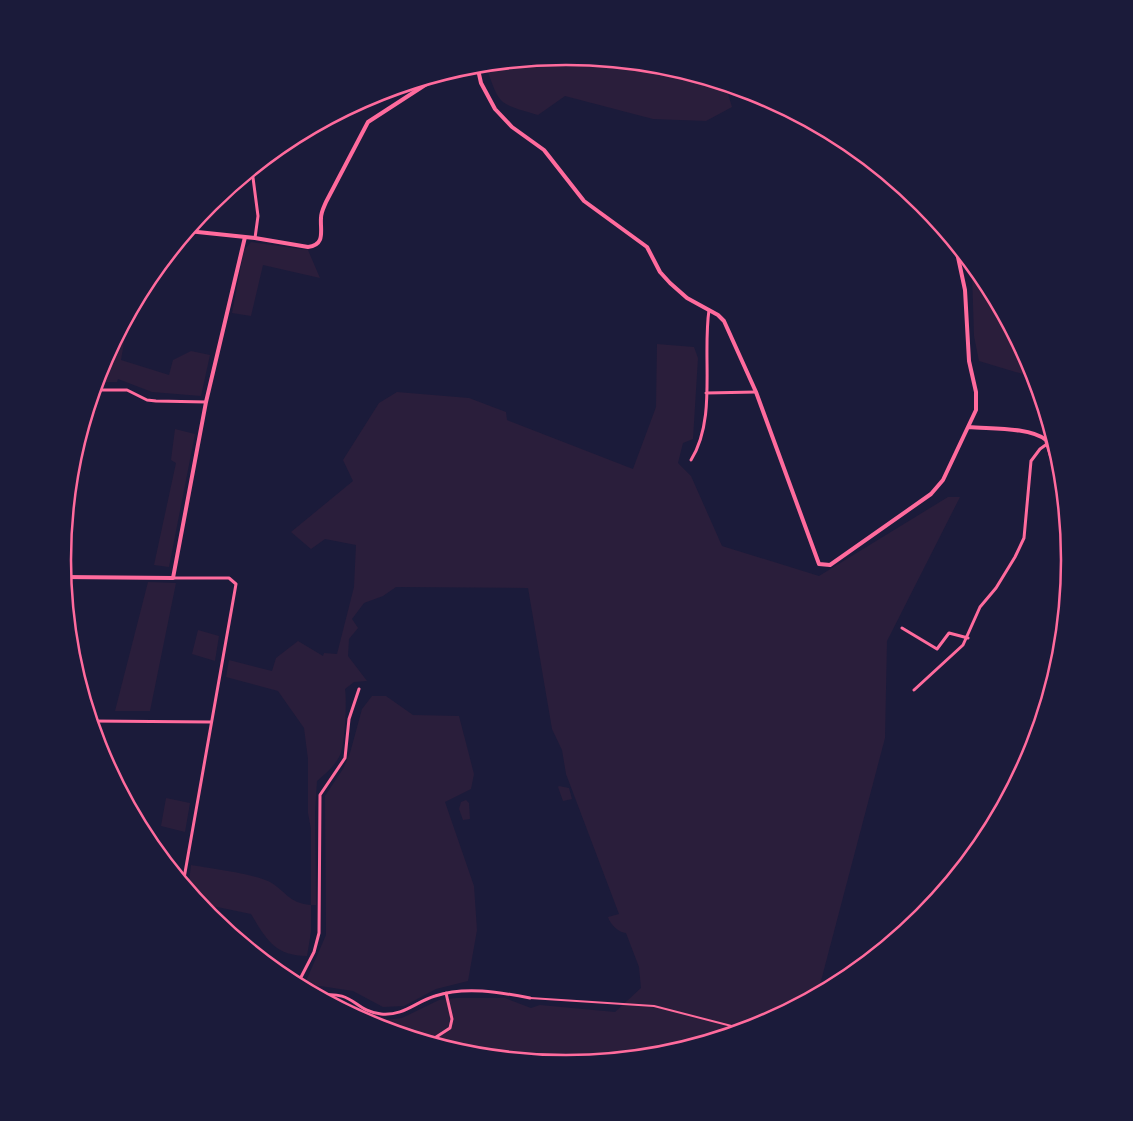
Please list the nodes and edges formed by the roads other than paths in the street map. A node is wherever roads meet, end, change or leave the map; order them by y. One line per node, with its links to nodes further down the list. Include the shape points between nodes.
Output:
1 (479, 73): 8 (street, via 495,109 512,127 544,150 584,201 647,247 660,272 670,283)
2 (421, 87): 6 (street, via 373,117 364,128 326,202 322,212 321,238 313,246)
3 (253, 177): 6 (street, via 258,216)
4 (196, 232): 5 (street)
5 (245, 237): 6 (street); 12 (street)
6 (255, 238)
7 (958, 256): 13 (street, via 965,290 969,361 976,392 976,410)
8 (709, 310): 10 (street, via 718,315 728,328); 11 (street)
9 (101, 390): 12 (street, via 127,390 147,400)
10 (756, 392): 11 (street); 13 (street, via 819,564 826,566 931,494 943,480)
11 (706, 393): 16 (street, via 702,438)
12 (206, 402): 18 (street)
13 (969, 427): 14 (street, via 1030,433)
14 (1047, 441)
15 (1048, 442): 20 (street, via 1031,461 1024,538 996,588 980,607)
16 (691, 460)
17 (72, 577): 18 (street)
18 (174, 578): 24 (street, via 229,578 236,588)
19 (902, 628): 20 (street, via 934,648 940,647 949,633)
20 (968, 638): 22 (street)
21 (359, 689): 26 (street, via 349,719 345,758 320,795 319,933 314,952)
22 (914, 690)
23 (97, 721): 24 (street)
24 (211, 722): 25 (street)
25 (184, 876)
26 (301, 978)
27 (446, 993): 28 (street, via 428,998 405,1012 389,1014 370,1011 340,994); 29 (street, via 469,990); 31 (street, via 452,1019 450,1028)
28 (328, 995)
29 (530, 998): 30 (lane, via 654,1006)
30 (735, 1027)
31 (435, 1038)

